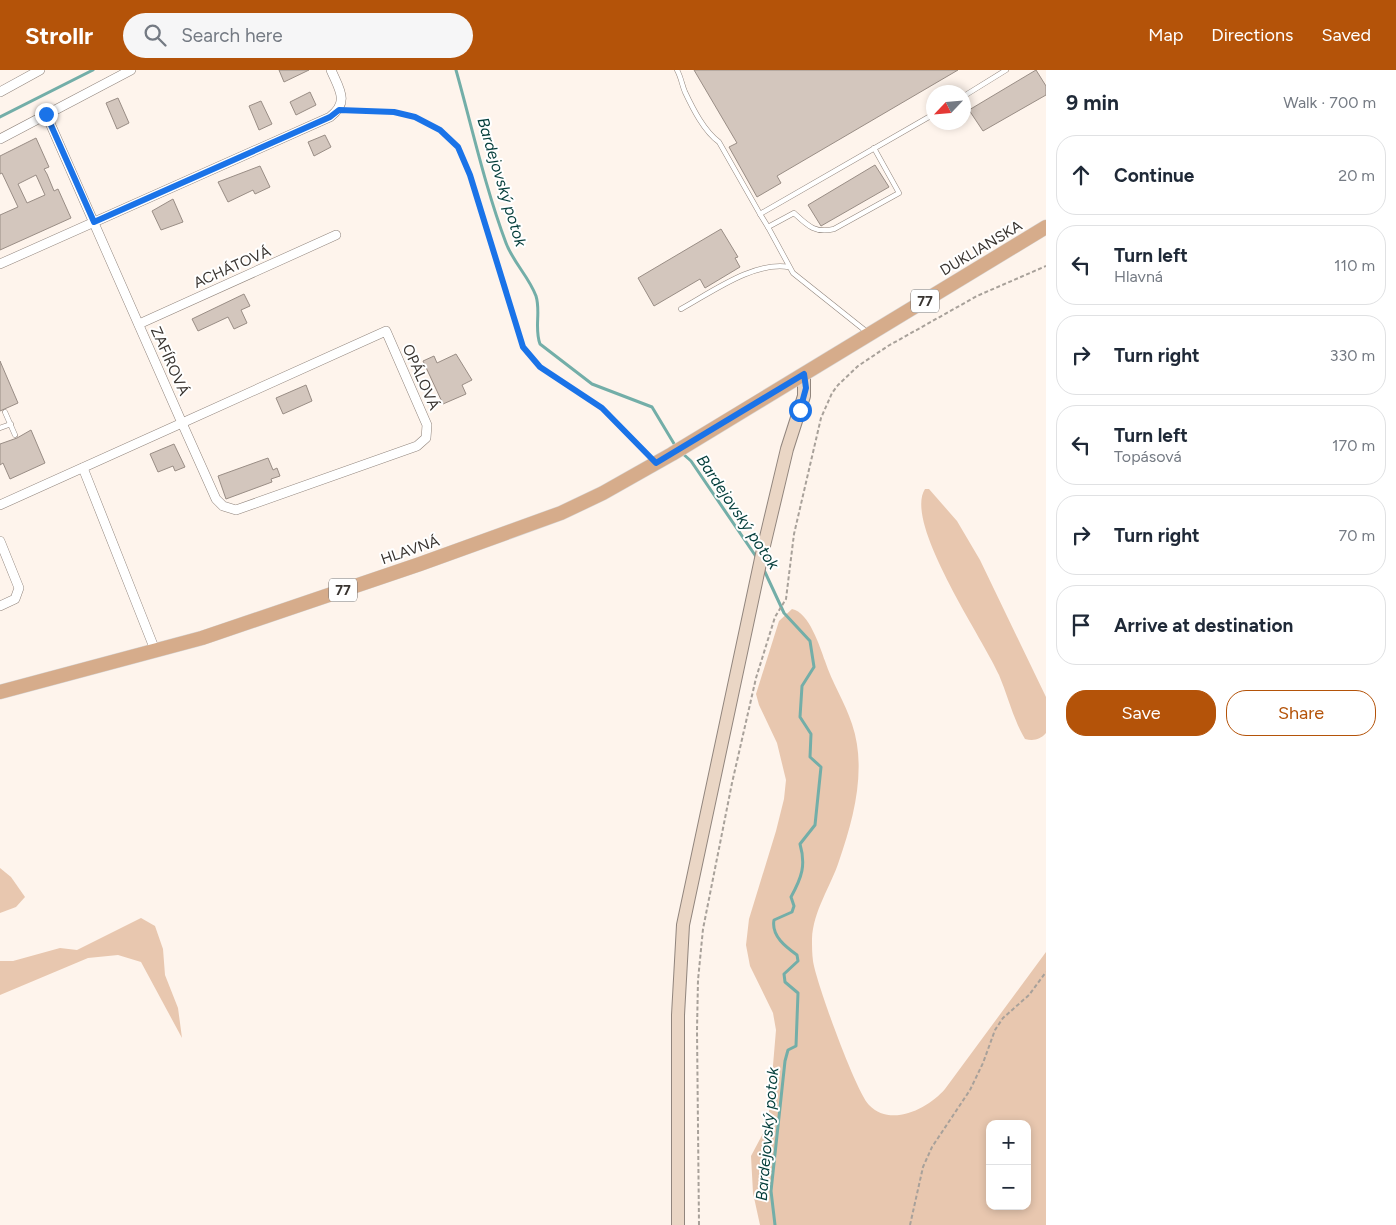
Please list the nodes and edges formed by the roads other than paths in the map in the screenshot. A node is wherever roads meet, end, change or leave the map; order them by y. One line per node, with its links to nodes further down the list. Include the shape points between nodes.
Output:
1 (40, 70): 6 (street)
2 (131, 70): 8 (street)
3 (331, 70): 13 (street, via 343,96 339,110 330,117)
4 (677, 70): 12 (lane, via 684,91 711,136 719,142)
5 (1006, 70): 7 (lane)
6 (0, 92)
7 (971, 92)
8 (46, 114): 10 (street); 13 (street, ZAFÍROVÁ)
9 (926, 119): 11 (lane)
10 (0, 139)
11 (874, 148): 12 (lane); 14 (lane, via 899,193 824,231 810,228 794,213)
12 (760, 214): 14 (lane)
13 (94, 222): 17 (street); 20 (street, ZAFÍROVÁ)
14 (768, 227): 18 (lane)
15 (1046, 227): 21 (main road, DUKLIANSKA / 77)
16 (336, 235): 20 (street, ACHÁTOVÁ)
17 (0, 264)
18 (789, 267): 19 (lane, via 766,266); 21 (lane, via 792,273)
19 (681, 308)
20 (139, 324): 24 (street, ZAFÍROVÁ)
21 (870, 334): 22 (main road, DUKLIANSKA / 77)
22 (804, 374): 32 (main road, HLAVNÁ / 77, via 603,493 539,522 241,625); 34 (street, via 804,396 787,449 758,571 682,934 678,1015)
23 (6, 412): 25 (lane)
24 (182, 423): 24 (street, OPÁLOVÁ, via 386,332 427,425 426,438 417,446 236,510 223,506 216,499); 28 (street)
25 (11, 424): 26 (lane); 27 (lane)
26 (0, 428)
27 (16, 435)
28 (83, 468): 29 (street); 32 (street)
29 (0, 506)
30 (0, 541): 31 (street, via 19,588 15,599)
31 (0, 606)
32 (156, 650): 33 (main road, HLAVNÁ / 77)
33 (0, 692)
34 (678, 1225)

